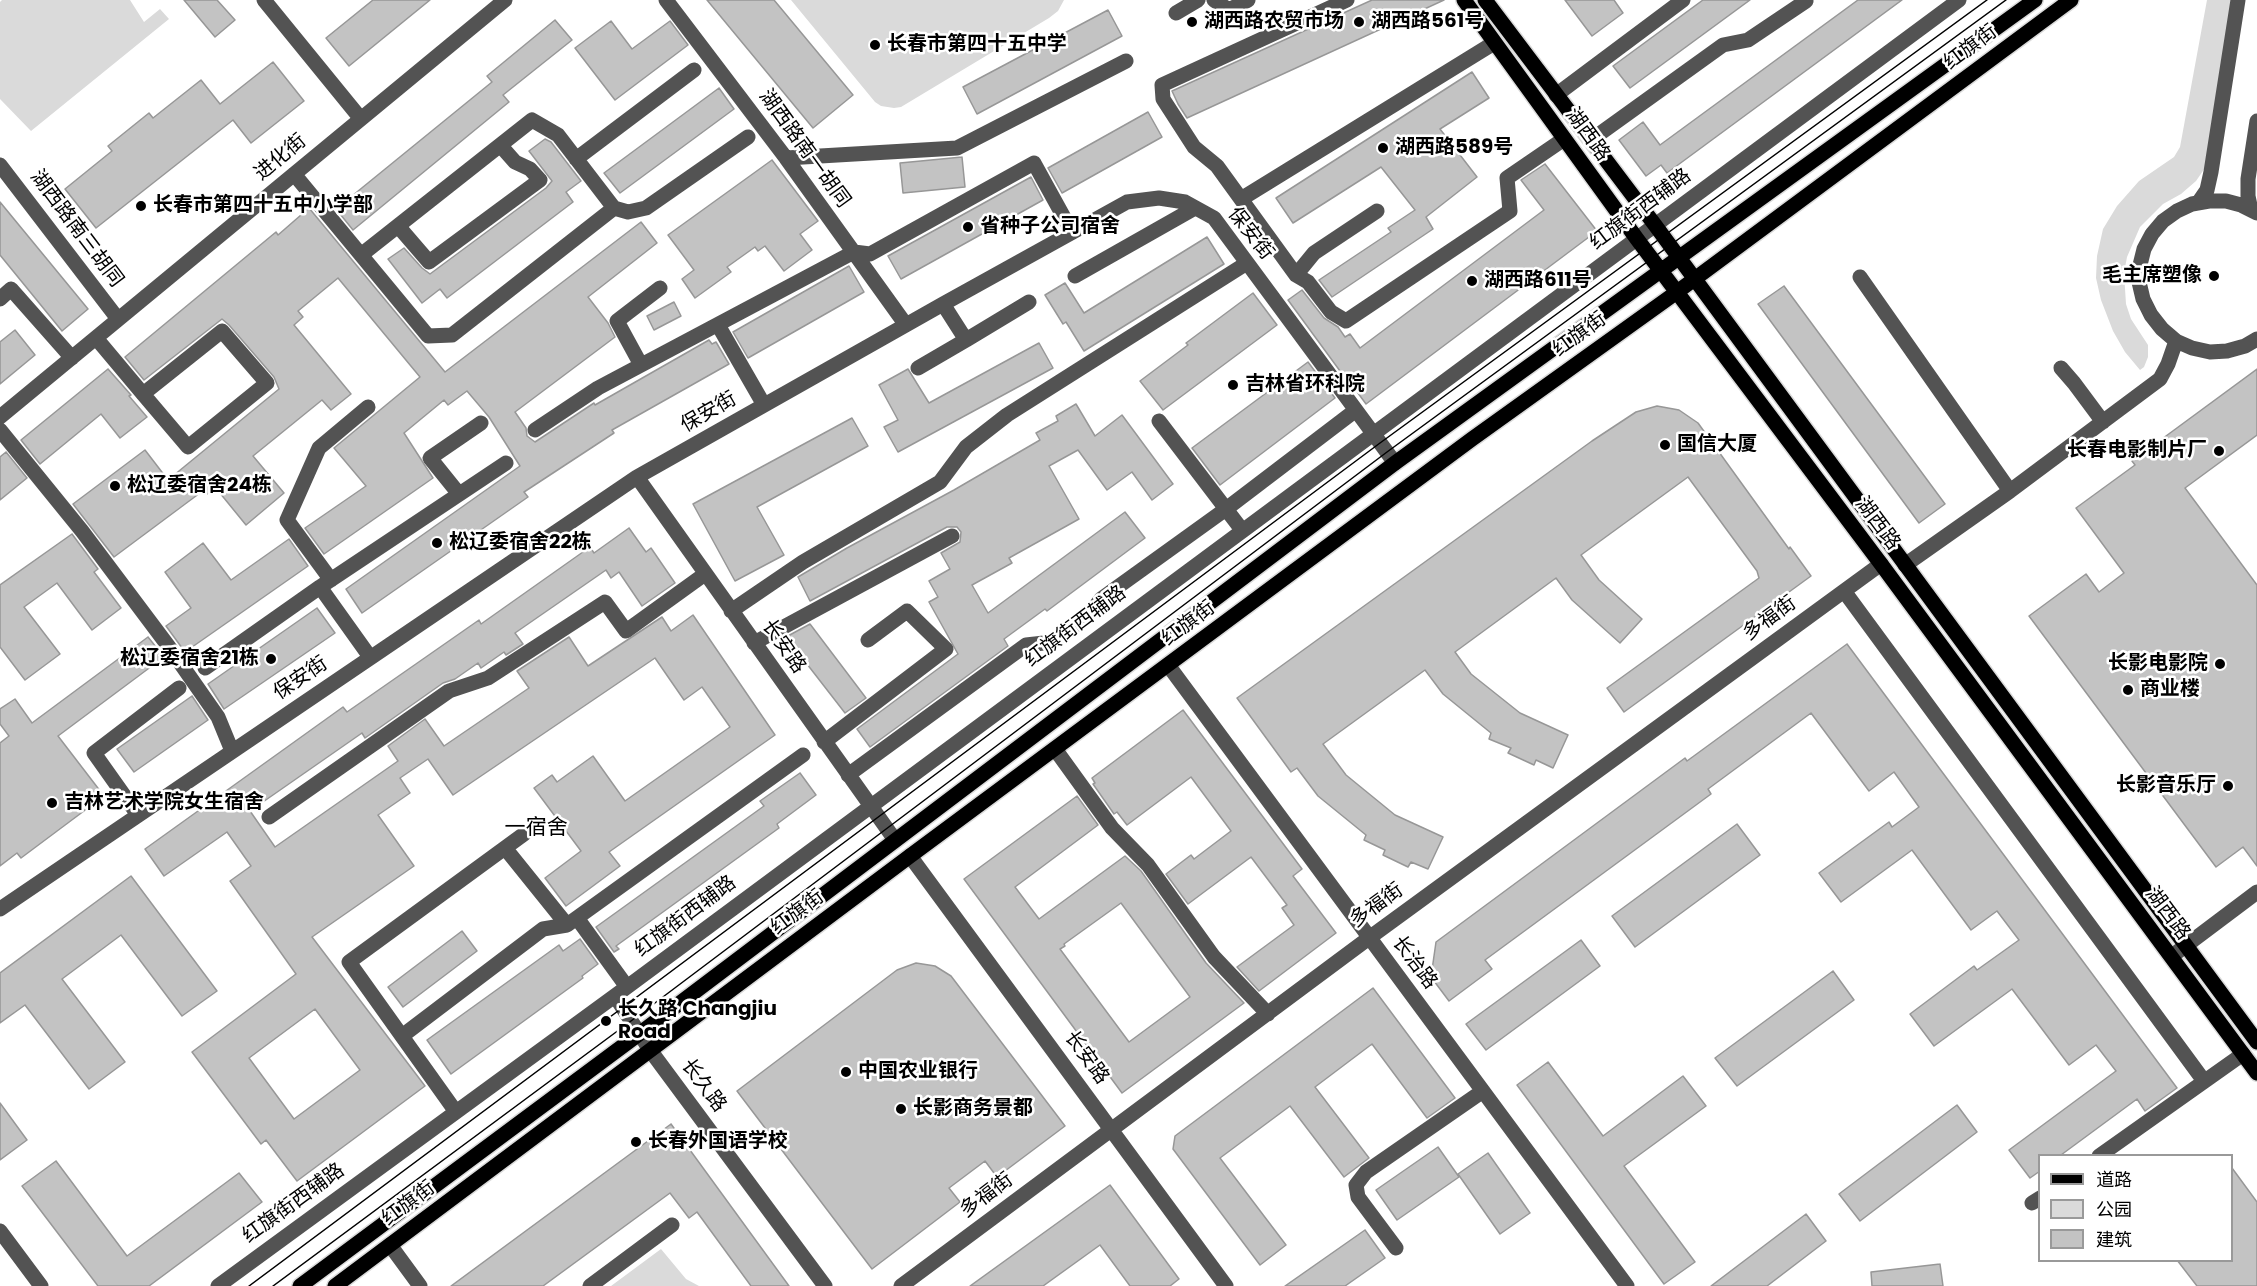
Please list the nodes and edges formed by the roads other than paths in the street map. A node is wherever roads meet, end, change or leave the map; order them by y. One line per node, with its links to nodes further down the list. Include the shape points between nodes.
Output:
1 (264, 0): 22 (street)
2 (505, 0): 22 (street, 进化街)
3 (666, 0): 28 (street, 湖西路南一胡同)
4 (1198, 0): 17 (street)
5 (1214, 0): 6 (street, via 1229,10)
6 (1248, 0)
7 (1347, 0): 32 (street, via 1162,85 1163,99 1194,147 1217,166)
8 (1464, 0): 18 (main road, 湖西路)
9 (1485, 0): 21 (main road, 湖西路)
10 (1683, 0): 16 (street)
11 (1959, 0): 38 (street, 红旗街西辅路)
12 (2035, 0): 44 (main road, 红旗街)
13 (2071, 0): 50 (main road, 红旗街)
14 (2238, 0): 33 (street, via 2211,172 2207,190)
15 (1806, 1): 26 (street, via 1748,40 1723,45)
16 (1666, 5): 21 (street)
17 (1176, 13)
18 (1494, 43): 25 (main road, 湖西路); 32 (street)
19 (1126, 61): 28 (street, via 957,148)
20 (694, 70): 29 (street)
21 (1556, 95): 26 (main road, 湖西路)
22 (360, 119): 30 (street, 进化街)
23 (2257, 121): 37 (street, via 2248,179 2248,196)
24 (748, 137): 34 (street, via 646,208 628,212)
25 (1564, 139): 41 (main road, 湖西路); 47 (street, via 1507,178 1510,211 1346,321 1331,312 1308,282)
26 (1591, 140): 38 (main road, 湖西路)
27 (500, 145): 29 (street, via 532,120 558,135); 39 (street); 39 (street, via 540,180 429,262)
28 (786, 158): 42 (street, 湖西路南一胡同)
29 (576, 159): 34 (street)
30 (294, 174): 43 (street); 56 (street, 进化街)
31 (3, 175): 56 (street, 湖西路南三胡同)
32 (1241, 199): 47 (street)
33 (2198, 203): 37 (street, via 2226,201); 62 (street, via 2163,221 2144,249 2140,265 2143,299 2156,322)
34 (614, 208): 43 (street, via 452,335 428,336)
35 (1195, 208): 40 (street, 保安街, via 1185,202 1159,198 1127,202); 45 (street, 保安街, via 1214,218); 48 (street)
36 (1377, 211): 47 (street, via 1314,253)
37 (2254, 212)
38 (1655, 225): 41 (street, 红旗街西辅路); 44 (main road, 湖西路)
39 (398, 226): 43 (street)
40 (1072, 232): 42 (street, via 1034,163 870,254); 55 (street, 保安街)
41 (1637, 239): 46 (main road, 湖西路); 77 (street, 红旗街西辅路)
42 (854, 252): 57 (street); 58 (street, 湖西路南一胡同)
43 (361, 255)
44 (1680, 258): 46 (main road, 红旗街); 50 (main road, 湖西路)
45 (1247, 263): 70 (street, 保安街); 91 (street, via 1007,415 966,447 940,482 803,562)
46 (1660, 271): 52 (main road, 湖西路); 79 (main road, 红旗街)
47 (1296, 275)
48 (1075, 276)
49 (1860, 277): 81 (street)
50 (1695, 279): 52 (main road, 红旗街); 87 (main road, 湖西路)
51 (660, 288): 64 (street, via 617,321)
52 (1677, 292): 86 (main road, 湖西路); 95 (main road, 红旗街)
53 (0, 298): 63 (street, via 11,289)
54 (1029, 302): 61 (street)
55 (943, 304): 58 (street, 保安街); 61 (street)
56 (118, 319): 59 (street, 进化街)
57 (718, 324): 64 (street); 68 (street)
58 (906, 325): 68 (street, 保安街)
59 (96, 338): 63 (street, 进化街); 67 (street)
60 (2257, 339): 62 (street, via 2228,351 2210,352)
61 (966, 340): 65 (street)
62 (2176, 341): 73 (street, via 2160,379)
63 (72, 358): 71 (street, 进化街)
64 (641, 365): 76 (street)
65 (918, 368)
66 (2061, 368): 73 (street)
67 (143, 394): 67 (street, via 188,447 267,382 222,331)
68 (764, 405): 80 (street, 保安街)
69 (368, 407): 89 (street, via 319,448 287,520)
70 (1356, 410): 77 (street, 保安街); 83 (street)
71 (0, 417)
72 (1159, 421): 83 (street)
73 (2103, 422): 81 (street)
74 (481, 423): 82 (street, via 430,458)
75 (0, 430): 100 (street, via 169,647 218,717)
76 (535, 430)
77 (1373, 434): 79 (street, 保安街); 84 (street, 红旗街西辅路)
78 (506, 463): 82 (street)
79 (1395, 463): 107 (main road, 红旗街)
80 (637, 477): 88 (street, 长安路); 94 (street, 保安街)
81 (2010, 491): 87 (street)
82 (459, 494): 89 (street)
83 (1226, 509): 84 (street); 102 (street, via 1101,599 1088,616 1053,642 1026,645)
84 (1242, 531): 103 (street, 红旗街西辅路)
85 (952, 536): 93 (street)
86 (1881, 564): 90 (street, 多福街); 115 (main road, 湖西路)
87 (1905, 565): 114 (main road, 湖西路)
88 (705, 574): 91 (street, 长安路); 105 (street, via 626,630 605,602 488,678 449,691)
89 (326, 583): 94 (street); 96 (street)
90 (1844, 591): 113 (street, 多福街); 124 (street)
91 (731, 611): 93 (street, 长安路)
92 (868, 640): 98 (street, via 907,611 946,649)
93 (754, 643): 98 (street, 长安路)
94 (370, 657): 100 (street, 保安街)
95 (1168, 665): 99 (main road, 红旗街); 113 (street, 长治路)
96 (205, 668)
97 (179, 688): 104 (street, via 94,753)
98 (824, 742): 102 (street, 长安路)
99 (1055, 749): 109 (main road, 红旗街); 117 (street, via 1112,828 1148,865 1214,957)
100 (232, 751): 104 (street, 保安街)
101 (803, 755): 112 (street)
102 (848, 775): 103 (street, 长安路)
103 (870, 806): 107 (street, 长安路); 116 (street, 红旗街西辅路)
104 (138, 815): 111 (street, 保安街)
105 (269, 817)
106 (524, 834): 108 (street)
107 (895, 840): 118 (main road, 红旗街)
108 (505, 848): 112 (street, 长久路); 119 (street, via 349,962)
109 (910, 855): 121 (main road, 红旗街); 127 (street, 长安路)
110 (2257, 892): 114 (street)
111 (0, 909)
112 (572, 922): 116 (street, 长久路); 119 (street, via 543,929)
113 (1369, 938): 117 (street, 多福街); 125 (street, 长治路)
114 (2187, 945): 115 (street); 120 (main road, 湖西路)
115 (2172, 956): 122 (main road, 湖西路)
116 (621, 991): 118 (street, 长久路); 126 (street, 红旗街西辅路)
117 (1268, 1014): 127 (street, 多福街)
118 (639, 1034): 121 (street, 长久路); 135 (main road, 红旗街)
119 (402, 1036): 126 (street)
120 (2257, 1042)
121 (650, 1050): 131 (main road, 红旗街); 139 (street, 长久路)
122 (2243, 1054): 123 (main road, 湖西路); 124 (street)
123 (2257, 1073)
124 (2204, 1081): 128 (street)
125 (1483, 1091): 132 (street, via 1365,1172 1356,1185 1358,1197); 142 (street, 长治路)
126 (456, 1112): 134 (street, 红旗街西辅路)
127 (1113, 1129): 140 (street, 多福街); 141 (street, 长安路)
128 (2100, 1154)
129 (672, 1225): 138 (street)
130 (0, 1231): 133 (street)
131 (390, 1245): 136 (main road, 红旗街); 137 (street)
132 (1396, 1248)
133 (41, 1286)
134 (218, 1286)
135 (300, 1286)
136 (335, 1286)
137 (420, 1286)
138 (590, 1286)
139 (825, 1286)
140 (901, 1286)
141 (1226, 1286)
142 (1627, 1286)

